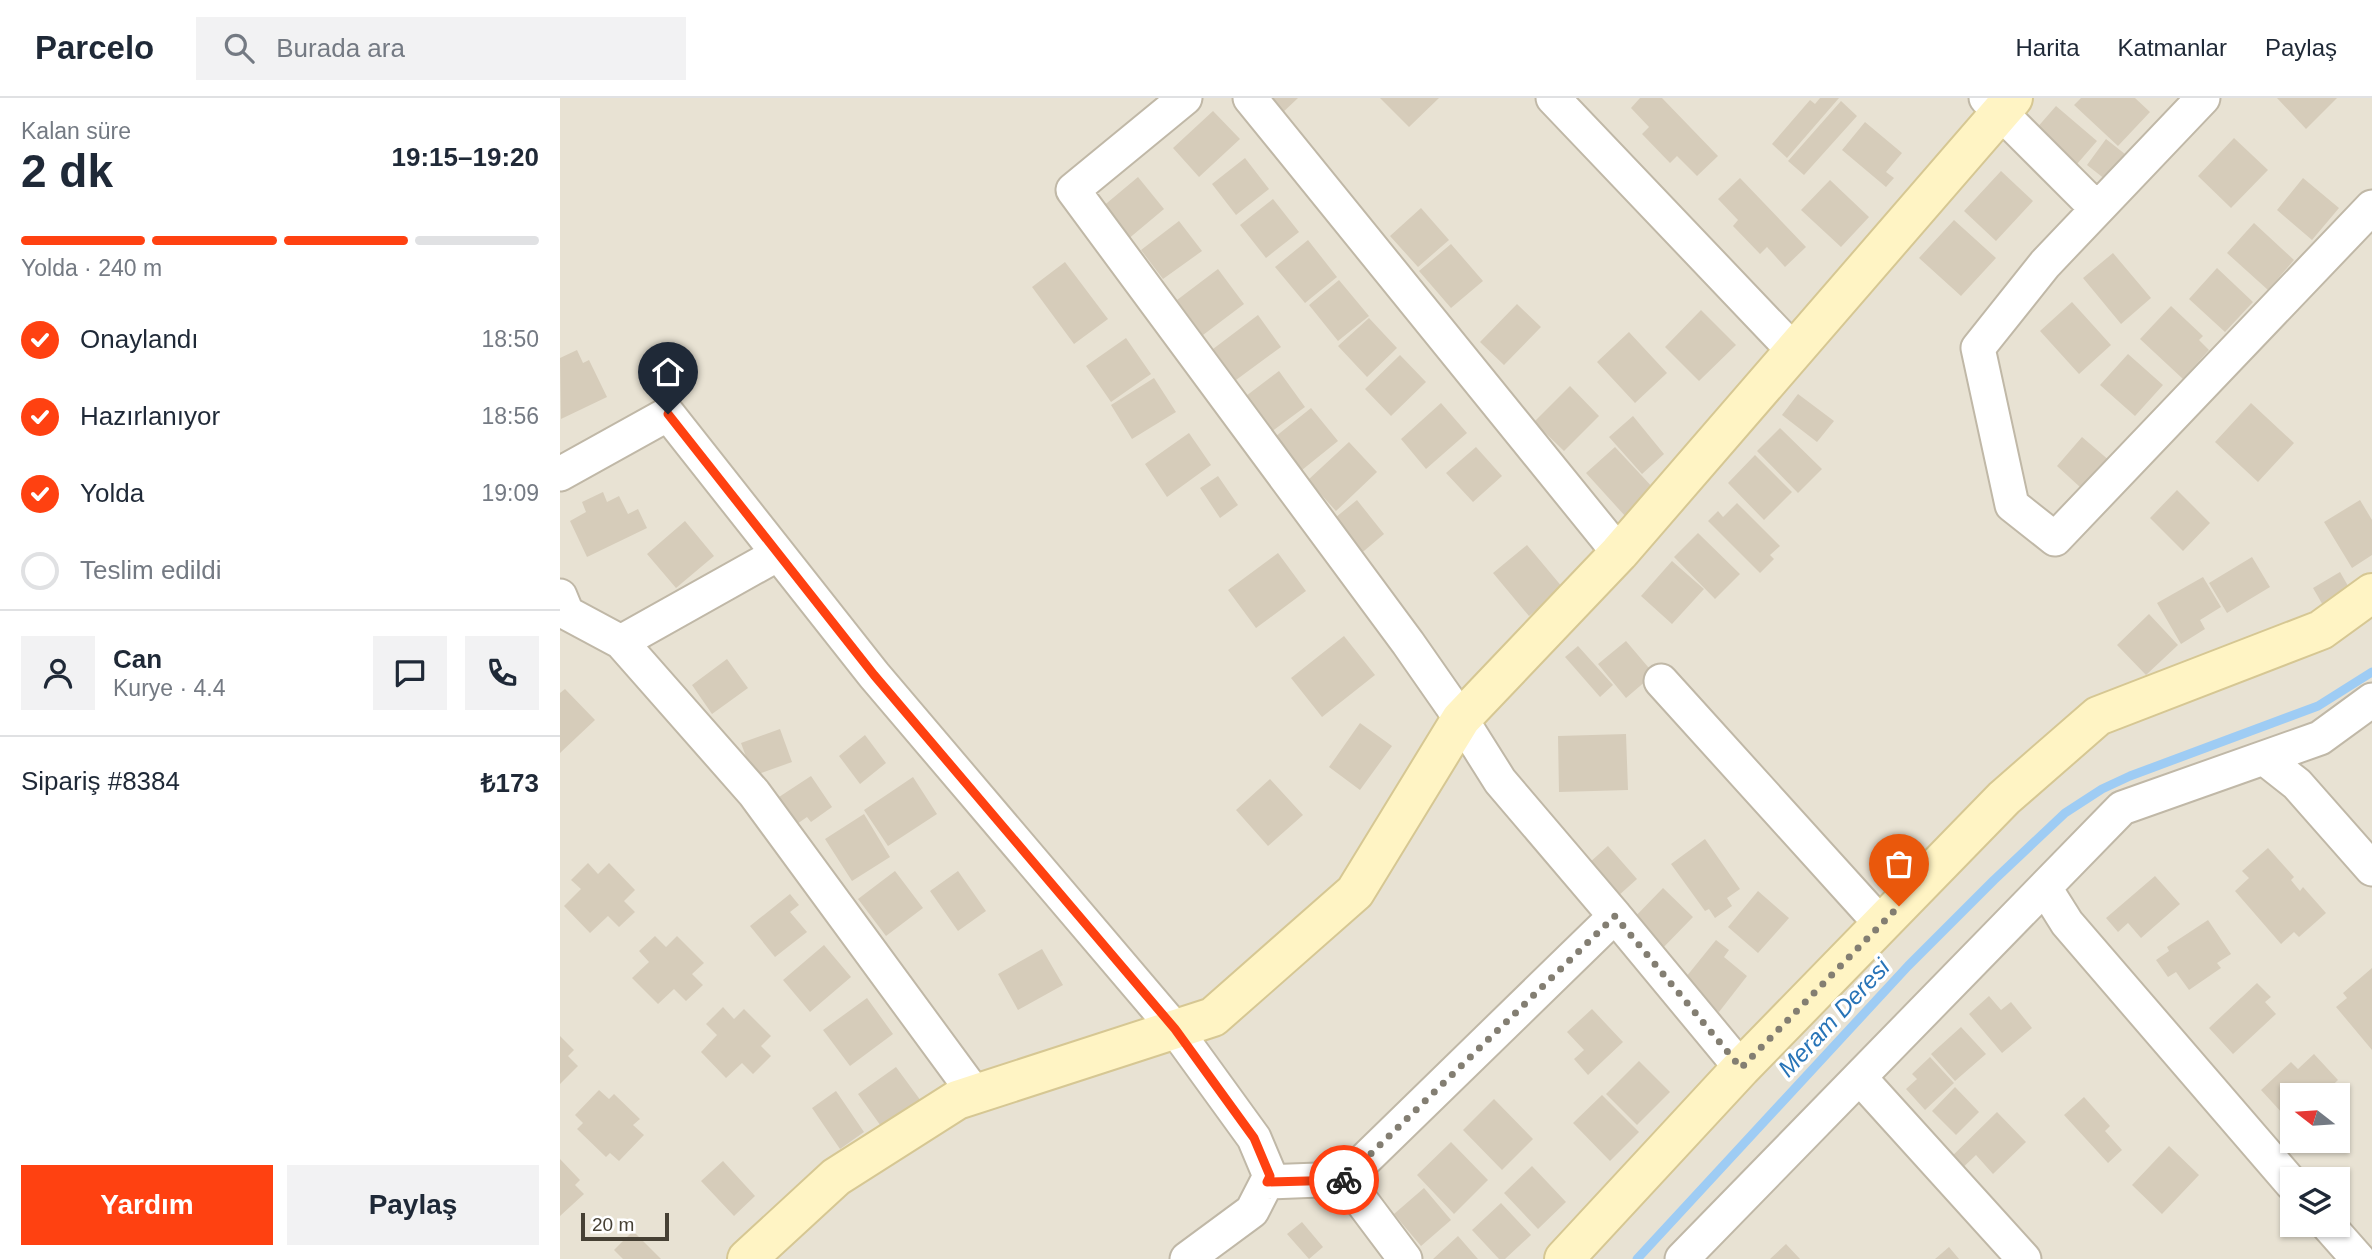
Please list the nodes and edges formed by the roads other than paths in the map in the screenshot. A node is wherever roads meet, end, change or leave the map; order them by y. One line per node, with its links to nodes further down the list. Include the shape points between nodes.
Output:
1 (1185, 98): 17 (street, via 1073,190)
2 (1250, 98): 10 (street)
3 (1553, 98): 8 (street)
4 (2203, 98): 7 (street)
5 (2000, 102): 7 (street); 8 (street)
6 (2372, 207): 7 (street, via 2055,539 2012,505 1978,348 2045,264)
7 (2097, 209)
8 (1794, 351): 10 (street)
9 (560, 474): 11 (street, via 668,414)
10 (1619, 553): 17 (street)
11 (778, 554): 14 (street); 23 (street, via 874,675)
12 (2372, 593): 22 (street, via 2320,630 2098,716 2004,798)
13 (560, 596): 14 (street, via 567,612)
14 (621, 642): 26 (street, via 754,793)
15 (1661, 681): 22 (street)
16 (2372, 700): 18 (street, via 2320,738)
17 (1461, 719): 21 (street, via 1500,781); 23 (street, via 1355,892 1213,1017)
18 (2264, 758): 19 (street, via 2297,784); 20 (street, via 2122,808)
19 (2372, 869)
20 (2045, 888): 25 (street); 27 (street, via 2067,923)
21 (1615, 916): 24 (street); 28 (street)
22 (1881, 924): 24 (street)
23 (1175, 1029): 26 (street); 29 (street, via 1254,1138 1270,1176)
24 (1741, 1068): 34 (street)
25 (1860, 1077): 35 (street); 36 (street)
26 (975, 1094): 31 (street, via 957,1100 836,1177)
27 (2280, 1170)
28 (1345, 1180): 29 (street); 33 (street)
29 (1267, 1182): 32 (street, via 1252,1211)
30 (2339, 1237): 37 (street)
31 (747, 1259)
32 (1187, 1259)
33 (1405, 1259)
34 (1564, 1259)
35 (1682, 1259)
36 (2024, 1259)
37 (2358, 1259)

